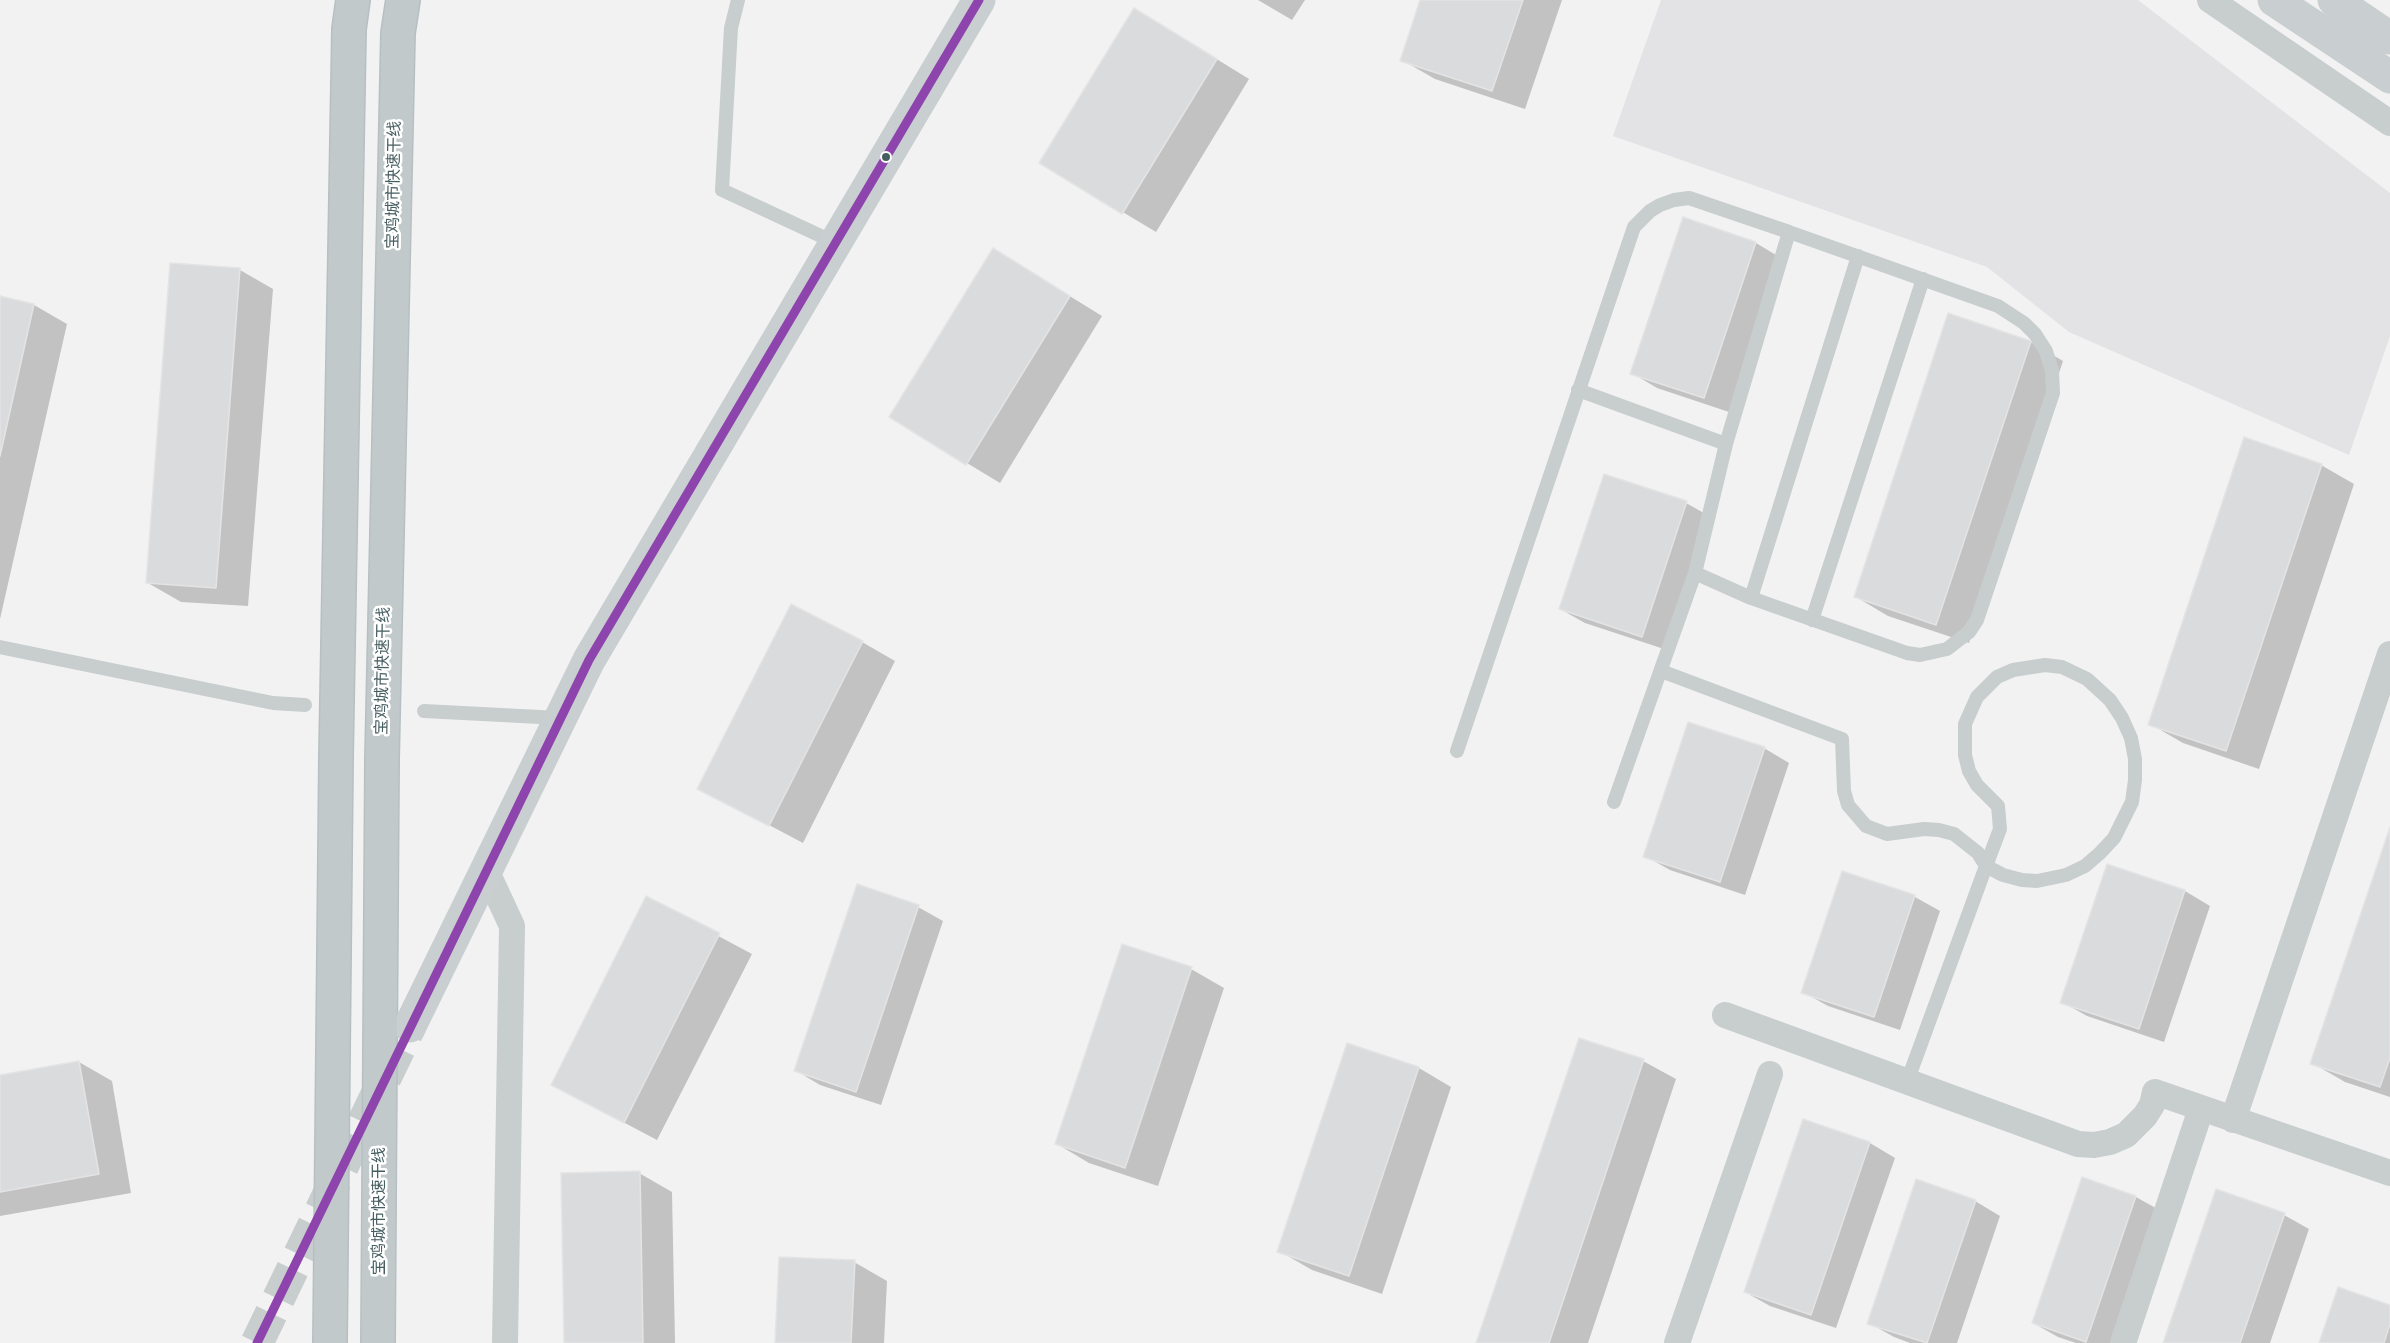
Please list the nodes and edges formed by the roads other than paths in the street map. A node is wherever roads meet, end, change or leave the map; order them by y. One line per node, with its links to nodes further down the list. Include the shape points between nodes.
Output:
1 (353, 0): 37 (highway, via 349,29 336,757)
2 (403, 0): 38 (highway, 宝鸡城市快速干线, via 398,33 381,760)
3 (738, 0): 12 (lane, via 732,28 722,190)
4 (979, 0): 12 (main road)
5 (2210, 0): 10 (street)
6 (2274, 0): 9 (main road)
7 (2334, 0): 8 (main road)
8 (2390, 38)
9 (2390, 77)
10 (2388, 119)
11 (1789, 232): 13 (lane); 15 (lane, via 1689,198 1650,211 1634,227); 16 (lane)
12 (836, 243): 25 (main road, via 589,660)
13 (1858, 256): 14 (lane); 18 (lane)
14 (1923, 279): 19 (lane); 19 (lane, via 1998,306 2024,323 2046,351 2053,393 1977,620 1969,632 1947,649 1920,655)
15 (1578, 390): 16 (lane); 26 (lane)
16 (1725, 444): 17 (lane)
17 (1695, 573): 18 (lane); 22 (lane)
18 (1751, 598): 19 (lane)
19 (1812, 620)
20 (0, 647): 23 (lane, via 273,703)
21 (2390, 654): 35 (street)
22 (1661, 671): 27 (lane); 28 (lane, via 1842,739 1844,791 1848,805 1866,826 1887,834 1924,829 1954,834 1968,842)
23 (305, 705)
24 (424, 711): 25 (lane)
25 (561, 718): 29 (main road)
26 (1457, 751)
27 (1614, 802)
28 (1986, 866): 28 (lane, via 2003,875 2037,882 2066,875 2100,853 2124,820 2135,780 2131,738 2110,700 2078,673 2046,665 2013,670 1986,687 1970,710 1963,739 1969,771 1998,806 2000,829); 33 (lane)
29 (486, 870): 31 (main road); 39 (street, via 512,926)
30 (1725, 1015): 33 (street)
31 (410, 1026)
32 (1770, 1074): 40 (street)
33 (1907, 1082): 34 (street, via 2078,1144 2110,1142 2126,1135 2145,1116 2155,1092)
34 (2201, 1109): 35 (street); 41 (street)
35 (2233, 1120): 36 (street)
36 (2390, 1173)
37 (330, 1343)
38 (378, 1343)
39 (505, 1343)
40 (1677, 1343)
41 (2123, 1343)

